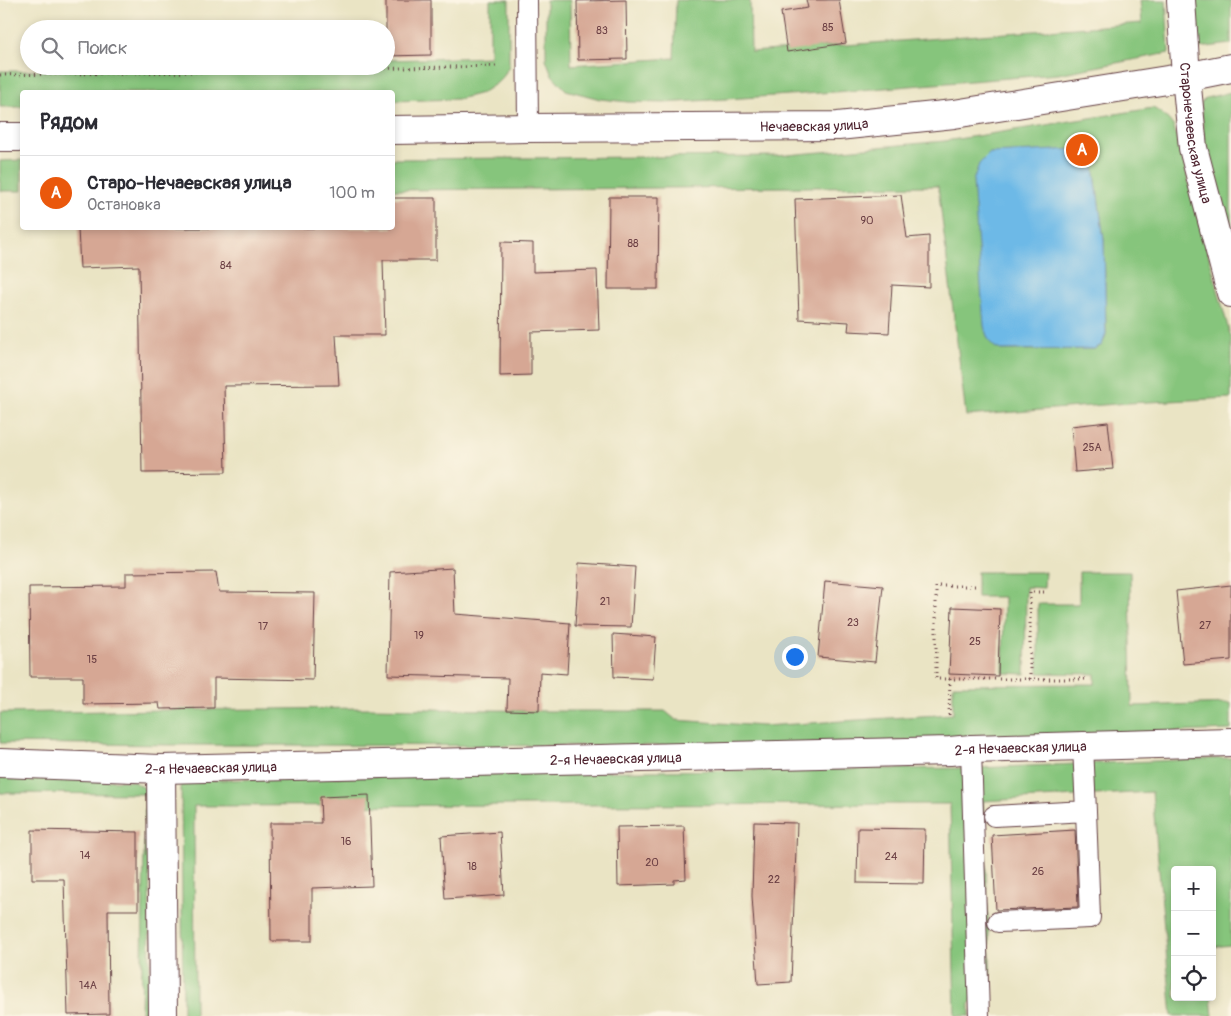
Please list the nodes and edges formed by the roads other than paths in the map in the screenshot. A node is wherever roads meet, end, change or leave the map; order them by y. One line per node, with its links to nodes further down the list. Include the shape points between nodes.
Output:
1 (527, 0): 5 (lane)
2 (1181, 0): 4 (street, Старонечаевская улица)
3 (1231, 68): 4 (street, Нечаевская улица)
4 (1186, 77): 5 (street, Нечаевская улица, via 954,114 838,126); 9 (street, Старонечаевская улица, via 1192,148)
5 (528, 128): 6 (street, Нечаевская улица)
6 (395, 130)
7 (0, 137): 8 (street)
8 (20, 137)
9 (1231, 293)
10 (1231, 742): 11 (street, 2-я Нечаевская улица)
11 (1083, 746): 12 (street, 2-я Нечаевская улица); 15 (lane)
12 (971, 749): 14 (street, 2-я Нечаевская улица); 19 (lane)
13 (0, 763): 14 (street, 2-я Нечаевская улица)
14 (161, 769): 18 (street)
15 (1086, 812): 16 (lane); 17 (lane, via 1090,918)
16 (994, 816)
17 (998, 922)
18 (163, 1016)
19 (979, 1016)

